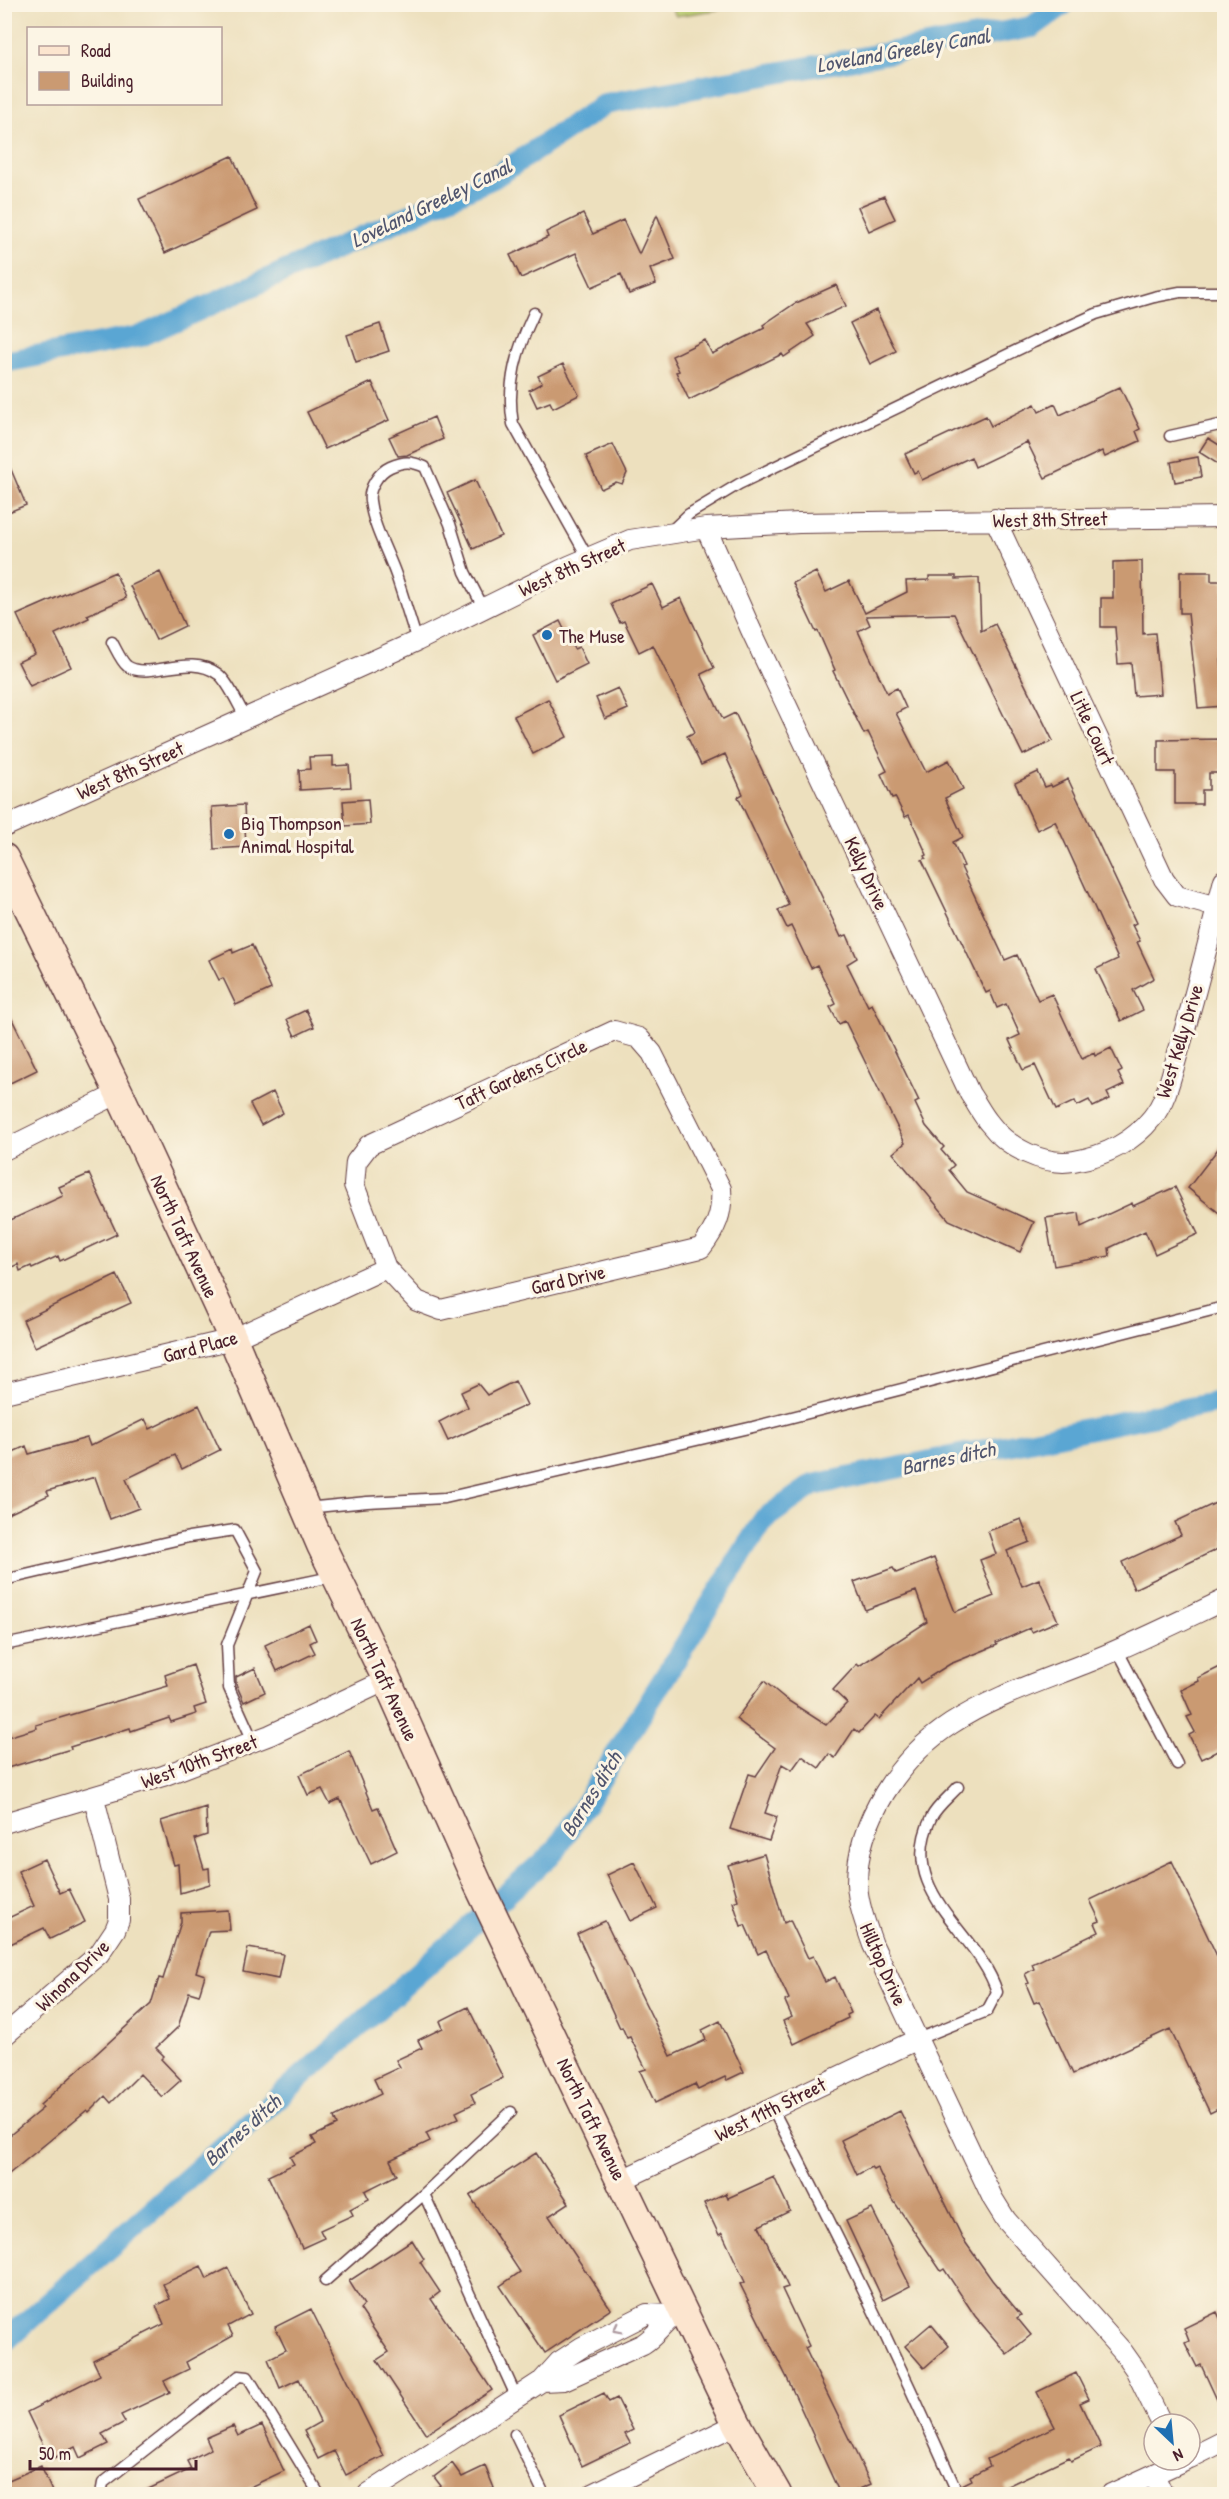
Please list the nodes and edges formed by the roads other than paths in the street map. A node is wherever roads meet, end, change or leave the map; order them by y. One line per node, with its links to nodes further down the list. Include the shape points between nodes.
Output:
1 (1224, 292): 8 (lane, via 1180,292 1096,314 739,484 689,514)
2 (534, 313): 9 (lane, via 520,343 512,377 513,424)
3 (1224, 424): 4 (lane)
4 (1170, 436)
5 (1224, 517): 6 (street, West 8th Street)
6 (995, 519): 7 (street, West 8th Street); 17 (street, Litle Court, via 1164,879 1177,896)
7 (706, 528): 8 (street, West 8th Street); 20 (street, Kelly Drive, via 970,1094 990,1125 1012,1145 1053,1161)
8 (668, 534): 9 (street, West 8th Street, via 630,540)
9 (588, 558): 10 (street, West 8th Street)
10 (484, 609): 11 (street, West 8th Street); 11 (lane, via 465,572 450,524 425,467 412,461 386,468 373,483 369,498)
11 (417, 641): 13 (street, West 8th Street)
12 (112, 642): 13 (lane, via 126,665 139,670 202,666 220,675)
13 (246, 718): 14 (street, West 8th Street)
14 (4, 827)
15 (4, 858): 18 (main road, North Taft Avenue)
16 (1224, 880): 17 (street, West Kelly Drive)
17 (1217, 907): 20 (street, West Kelly Drive, via 1184,1035 1161,1104 1142,1129 1122,1144)
18 (118, 1093): 19 (street); 24 (main road, North Taft Avenue)
19 (4, 1150)
20 (1079, 1160)
21 (721, 1189): 22 (street, Gard Drive, via 723,1206 715,1230 701,1248 441,1310 417,1300); 22 (street, Taft Gardens Circle, via 651,1053 639,1038 614,1031 369,1145 356,1162 354,1185)
22 (386, 1268): 24 (street, Gard Place)
23 (1224, 1307): 26 (lane, via 753,1426 445,1498)
24 (233, 1339): 25 (street, Gard Place); 26 (main road, North Taft Avenue)
25 (4, 1393)
26 (305, 1508): 27 (main road, North Taft Avenue)
27 (336, 1576): 29 (lane); 33 (main road, North Taft Avenue)
28 (4, 1580): 29 (lane, via 235,1530 257,1571)
29 (246, 1596): 31 (lane); 34 (lane, via 227,1645 229,1688)
30 (1224, 1600): 32 (street, Hilltop Drive)
31 (4, 1645)
32 (1118, 1651): 35 (lane); 40 (street, Hilltop Drive, via 982,1706 951,1724 902,1770 880,1799 860,1859 857,1884 861,1911)
33 (387, 1680): 34 (street, West 10th Street); 43 (main road, North Taft Avenue, via 478,1884)
34 (253, 1741): 37 (street, West 10th Street)
35 (1176, 1764)
36 (958, 1787): 40 (lane, via 931,1817 922,1849 926,1880 937,1904 991,1973 997,1992 987,2011)
37 (94, 1798): 38 (street, West 10th Street); 39 (street, Winona Drive, via 119,1899 119,1920 99,1954)
38 (4, 1823)
39 (4, 2036)
40 (918, 2039): 41 (street, West 11th Street); 48 (street, Hilltop Drive, via 975,2164 1006,2220 1123,2352)
41 (772, 2108): 43 (street, West 11th Street); 61 (lane, via 864,2289)
42 (511, 2112): 44 (lane)
43 (622, 2180): 46 (main road, North Taft Avenue)
44 (424, 2194): 45 (lane); 47 (lane)
45 (325, 2281)
46 (677, 2312): 47 (street, via 647,2314 582,2347); 49 (main road, North Taft Avenue)
47 (516, 2396): 57 (street)
48 (1156, 2412)
49 (737, 2424): 59 (street); 60 (main road, North Taft Avenue)
50 (515, 2433): 58 (lane)
51 (1224, 2441): 52 (street)
52 (1202, 2451)
53 (1160, 2472): 54 (street)
54 (1154, 2475): 62 (street); 63 (street)
55 (101, 2494): 56 (lane, via 103,2483 239,2376 248,2377)
56 (319, 2494)
57 (368, 2494)
58 (544, 2494)
59 (593, 2494)
60 (777, 2494)
61 (958, 2494)
62 (1111, 2494)
63 (1163, 2494)

